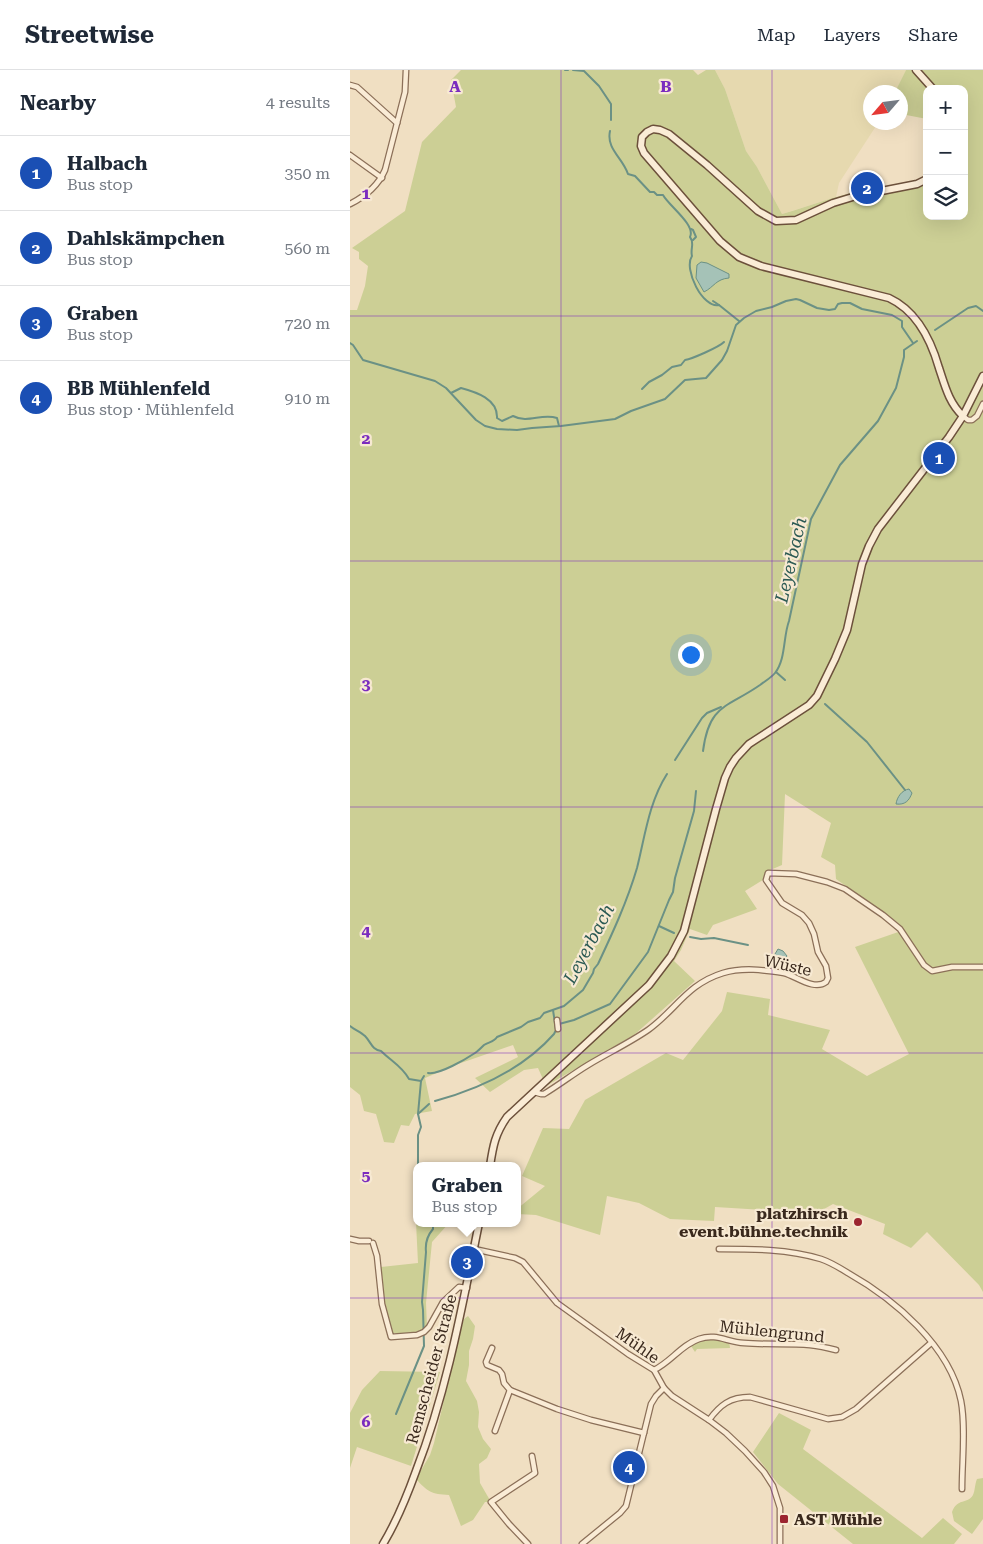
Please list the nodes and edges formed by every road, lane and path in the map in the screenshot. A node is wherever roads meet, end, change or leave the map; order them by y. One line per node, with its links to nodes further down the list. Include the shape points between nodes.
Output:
1 (406, 70): 5 (street)
2 (916, 70): 4 (main road)
3 (350, 85): 5 (street, via 357,87)
4 (929, 85)
5 (398, 123): 7 (street)
6 (350, 155): 7 (street)
7 (382, 178): 9 (street, via 370,192)
8 (923, 182): 12 (main road, via 856,196 796,220 776,221 758,211 669,134 653,130 642,137 644,153 720,241 739,257 761,266 889,298 909,310 927,338 953,405)
9 (350, 204)
10 (983, 376): 12 (main road)
11 (983, 404): 12 (street, via 972,420)
12 (963, 416): 16 (main road, via 878,529 869,546 847,630 817,696 809,705 749,744 730,767 684,931 671,956 649,985)
13 (983, 967): 16 (street, Wüste, via 932,971 924,965 900,929 845,889 796,874 768,872 766,880 777,898 802,915 811,927 826,966 826,982 819,985 765,970 743,969 718,975 694,987 648,1030 544,1094)
14 (557, 1020): 15 (street)
15 (558, 1028)
16 (534, 1092): 17 (main road, via 498,1129)
17 (491, 1162)
18 (478, 1227): 20 (main road, Remscheider Straße)
19 (350, 1239): 22 (street, via 371,1242 377,1256 389,1335 393,1338 421,1334 427,1330 443,1302 459,1287)
20 (474, 1249): 22 (main road, Remscheider Straße); 26 (street, Mühle, via 523,1262 557,1303)
21 (719, 1249): 23 (street, via 768,1249 822,1260 861,1280 885,1298 910,1318)
22 (467, 1288): 34 (main road, Remscheider Straße, via 430,1435 398,1516)
23 (931, 1343): 29 (street, via 856,1409 842,1417 828,1419 742,1397 723,1404); 33 (street, via 954,1379 961,1401)
24 (492, 1348): 28 (street, via 487,1365 500,1370)
25 (836, 1350): 26 (street, Mühlengrund, via 706,1337 684,1346)
26 (654, 1370): 27 (street, Mühle)
27 (664, 1388): 29 (street, Mühle); 31 (street, via 652,1404)
28 (510, 1390): 30 (street); 31 (street, via 591,1420)
29 (709, 1420): 37 (street, Mühle, via 745,1451 773,1486 780,1508)
30 (495, 1431)
31 (644, 1433): 36 (street, via 626,1506)
32 (532, 1456): 35 (street, via 535,1473 491,1502)
33 (962, 1489)
34 (383, 1544)
35 (528, 1544)
36 (582, 1544)
37 (780, 1544)

